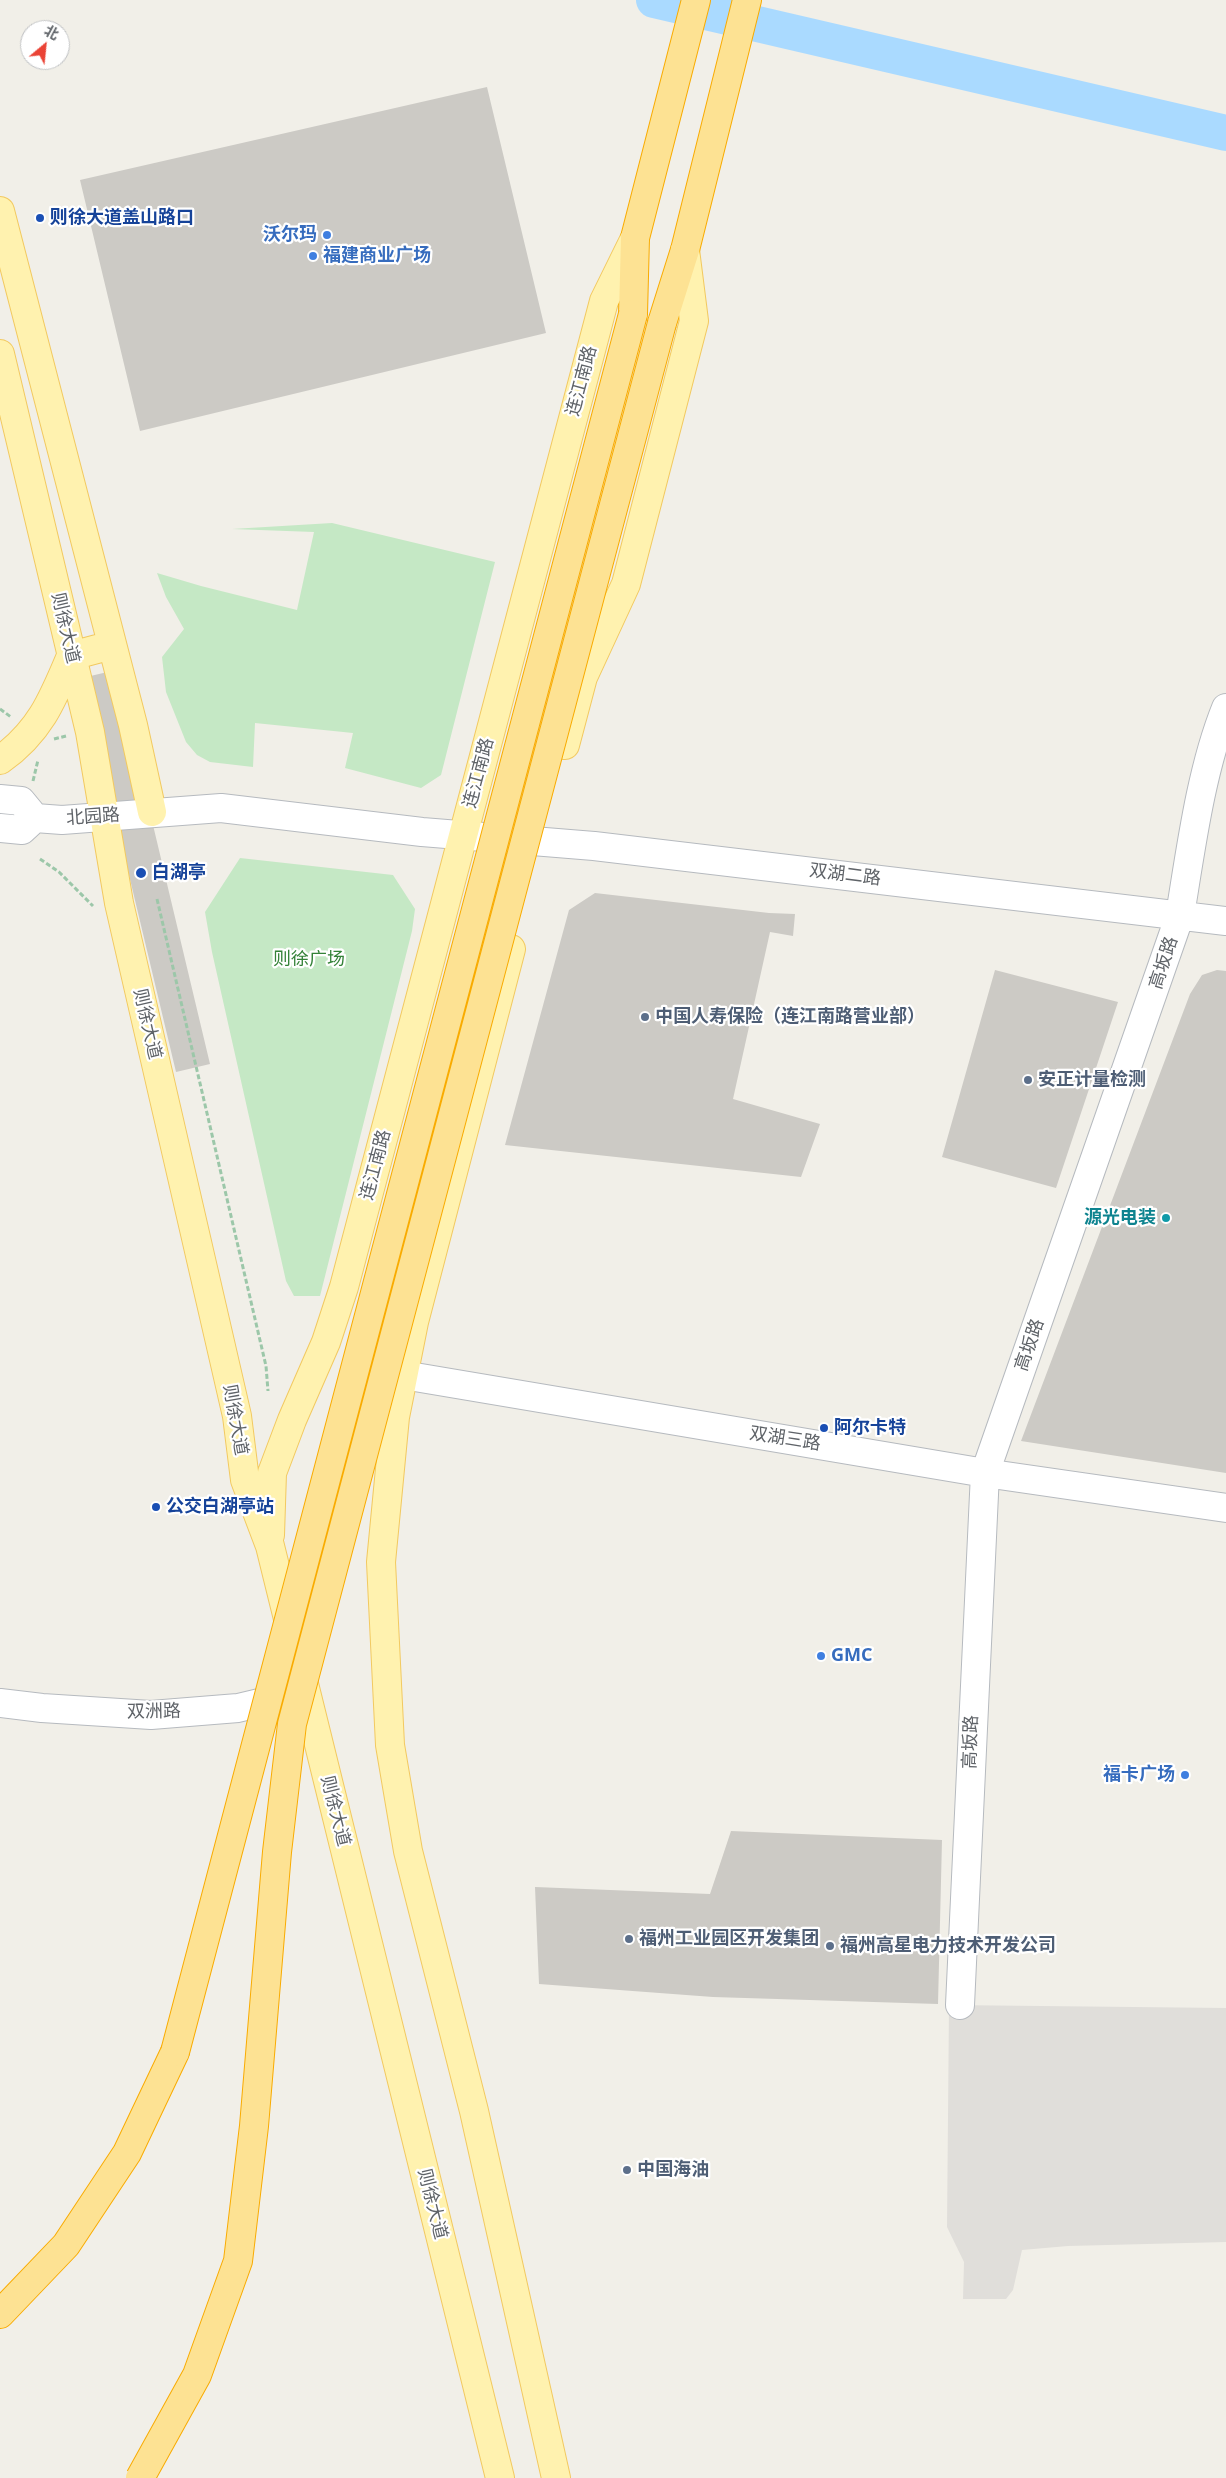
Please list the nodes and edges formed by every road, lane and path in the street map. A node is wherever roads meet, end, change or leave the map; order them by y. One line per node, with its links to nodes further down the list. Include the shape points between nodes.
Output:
1 (696, 0): 4 (highway, 连江南路)
2 (747, 0): 5 (highway)
3 (0, 211): 7 (main road)
4 (635, 238): 18 (main road, 连江南路, via 604,301); 33 (highway, bridge, via 633,314 176,2052 127,2152 66,2245)
5 (684, 250): 19 (main road, via 694,321 626,584 583,677); 34 (highway, bridge, via 662,322 292,1724 238,2261 197,2375)
6 (0, 354): 8 (main road, 则徐大道)
7 (112, 645): 8 (main road); 14 (main road)
8 (72, 656): 12 (main road, via 42,719 17,747); 15 (main road, 则徐大道, via 90,732)
9 (1226, 708): 23 (street, 高坂路, via 1216,733)
10 (0, 709): 11 (path)
11 (13, 719)
12 (0, 760)
13 (0, 798): 16 (street, via 21,801)
14 (152, 812): 15 (street, 北园路); 18 (street, 北园路, via 221,808)
15 (104, 817): 16 (street, 北园路); 29 (main road, 则徐大道, via 119,903 237,1416 245,1480)
16 (35, 818): 17 (street, via 22,830)
17 (0, 828)
18 (463, 836): 19 (street, 双湖二路); 29 (main road, 连江南路, via 344,1288 326,1342 272,1473)
19 (538, 842): 23 (street, 双湖二路, via 614,848); 25 (main road)
20 (40, 859): 22 (path, via 59,872)
21 (157, 899): 26 (path, via 266,1366)
22 (93, 906)
23 (1180, 914): 24 (street, 双湖二路); 27 (street, 高坂路)
24 (1226, 921)
25 (403, 1375): 27 (street, 双湖三路); 36 (main road, via 389,1464 381,1562 390,1745 408,1851 474,2111)
26 (268, 1391)
27 (984, 1473): 28 (street, 双湖三路); 32 (street, 高坂路)
28 (1226, 1508)
29 (270, 1546): 30 (main road, 则徐大道)
30 (305, 1692): 31 (street, 双洲路, via 238,1708 151,1714); 35 (main road, 则徐大道)
31 (0, 1703)
32 (960, 2005)
33 (0, 2314)
34 (140, 2478)
35 (500, 2478)
36 (556, 2478)

